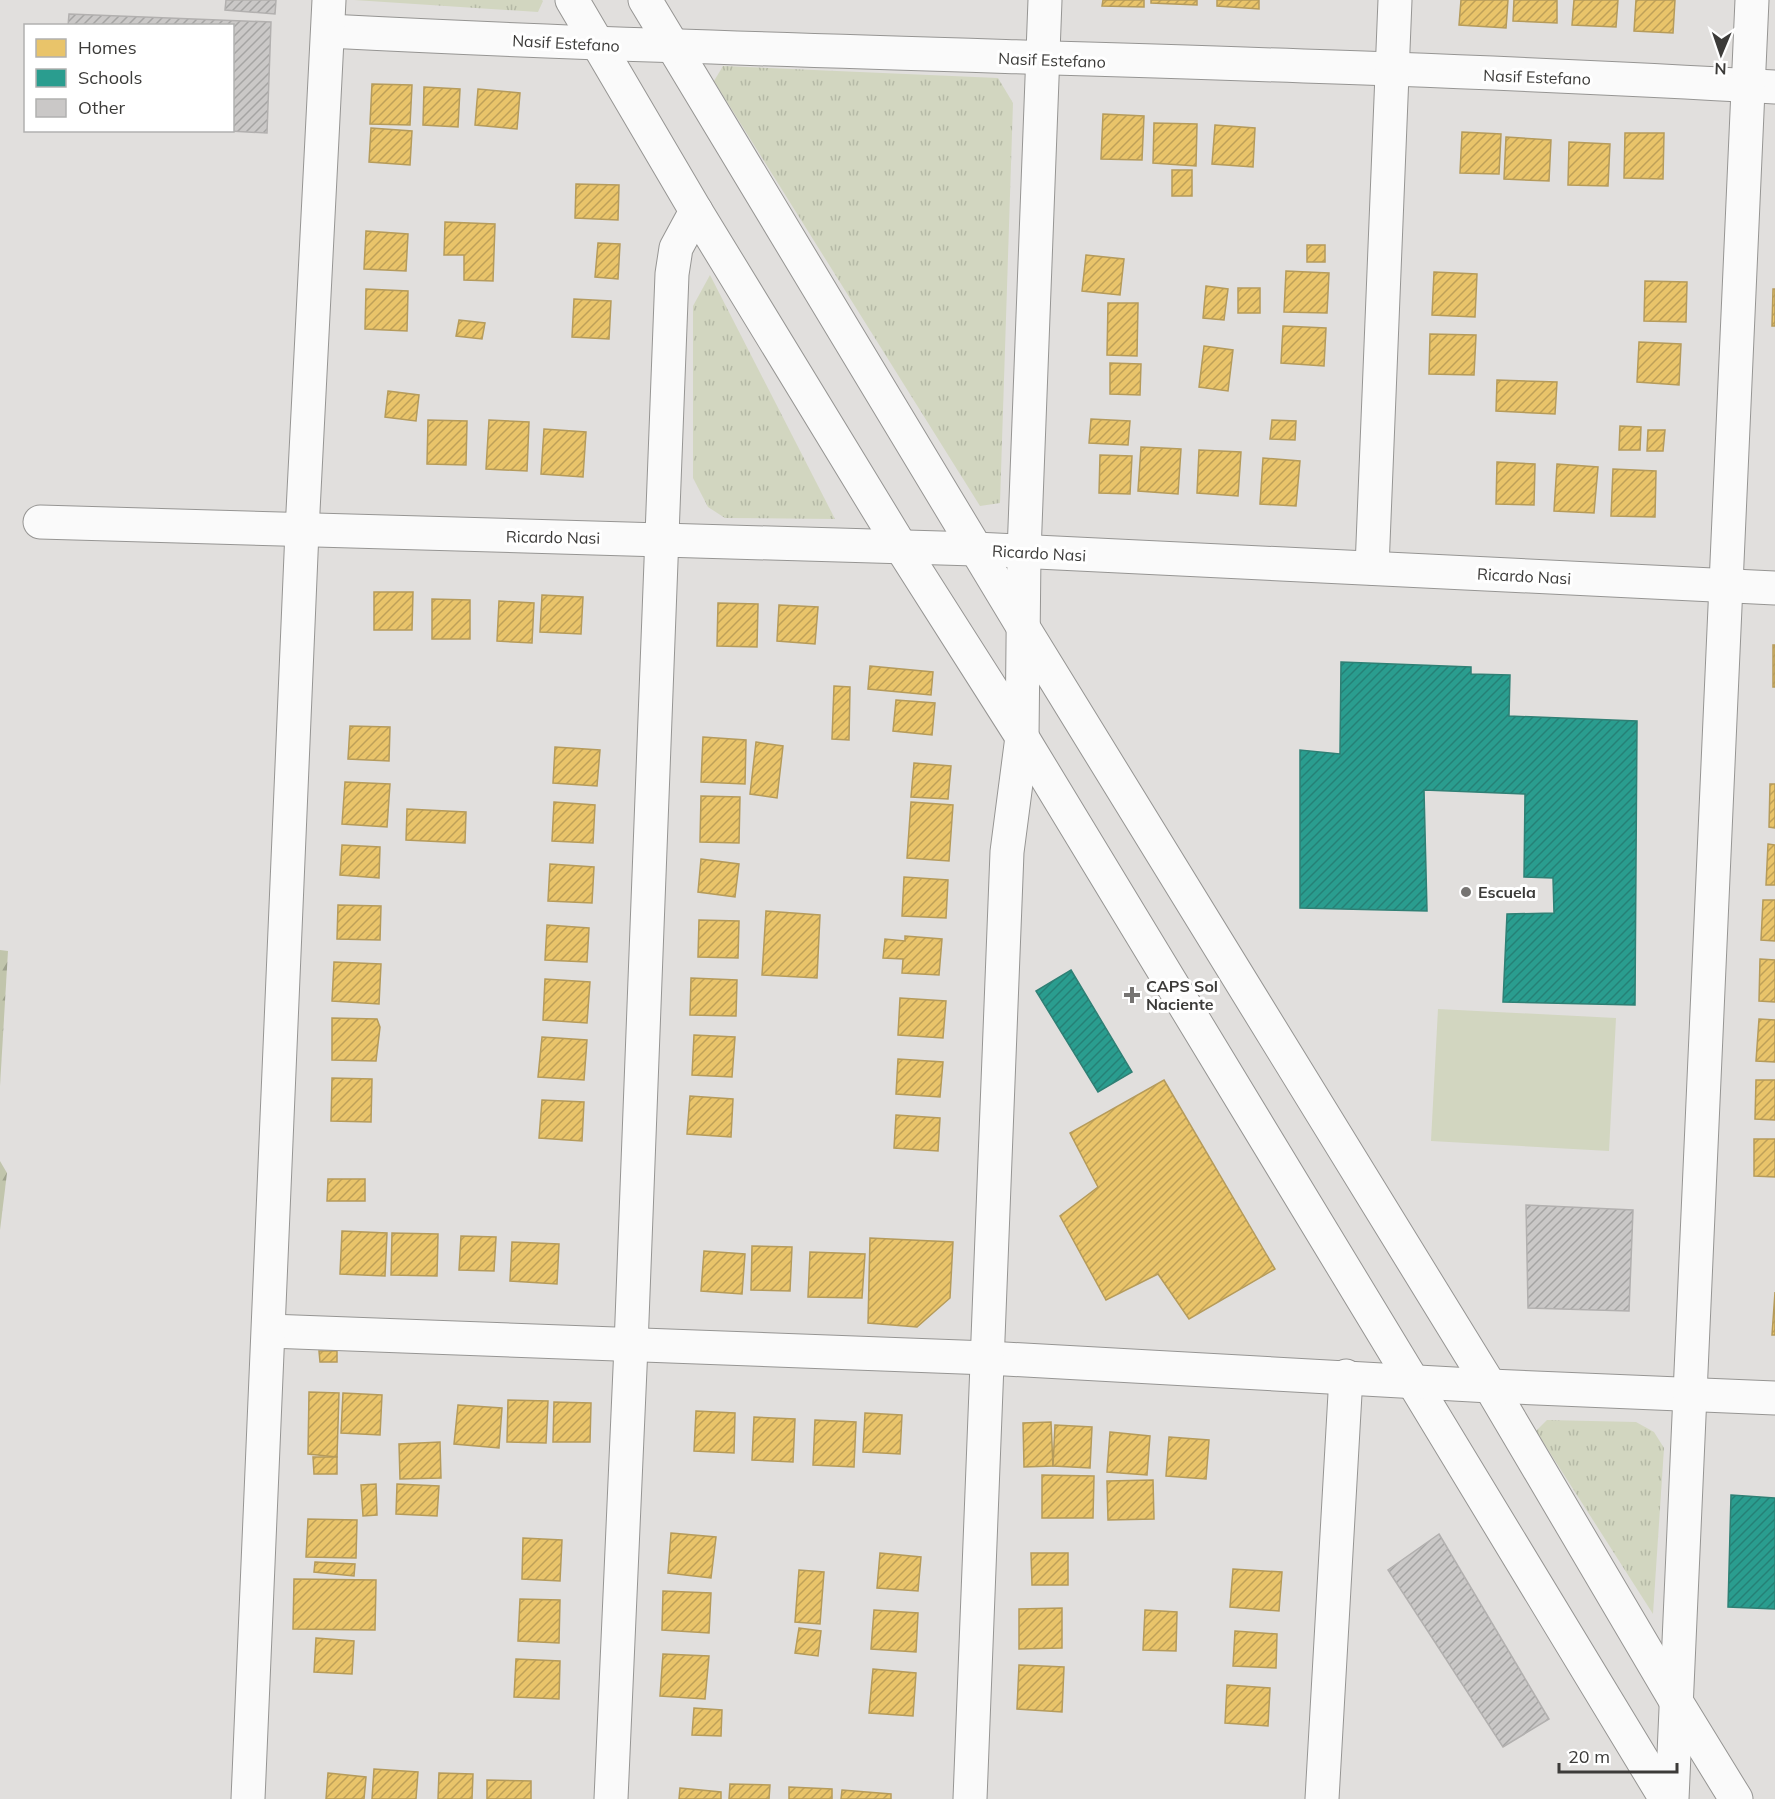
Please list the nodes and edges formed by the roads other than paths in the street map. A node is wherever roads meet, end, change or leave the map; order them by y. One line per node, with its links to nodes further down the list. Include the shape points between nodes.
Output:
1 (572, 0): 7 (street)
2 (645, 0): 8 (street)
3 (1045, 0): 9 (street)
4 (1395, 0): 10 (street)
5 (1752, 0): 11 (street)
6 (329, 16): 7 (street, Nasif Estefano); 14 (street)
7 (600, 45): 8 (street, Nasif Estefano); 12 (street)
8 (674, 48): 9 (street, Nasif Estefano); 17 (street)
9 (1042, 60): 10 (street, Nasif Estefano); 18 (street)
10 (1392, 70): 11 (street, Nasif Estefano); 19 (street)
11 (1762, 86): 20 (street)
12 (696, 211): 15 (street, via 676,248 672,274); 16 (street)
13 (40, 522): 14 (street, Ricardo Nasi)
14 (302, 531): 15 (street, Ricardo Nasi); 24 (street)
15 (662, 540): 16 (street, Ricardo Nasi); 25 (street)
16 (901, 547): 17 (street, Ricardo Nasi); 23 (street)
17 (975, 549): 18 (street, Ricardo Nasi); 22 (street)
18 (1024, 553): 19 (street, Ricardo Nasi); 22 (street)
19 (1372, 568): 20 (street, Ricardo Nasi)
20 (1727, 586): 21 (street, Ricardo Nasi); 30 (street)
21 (1775, 588)
22 (1023, 627): 23 (street); 29 (street)
23 (1022, 737): 26 (street, via 1007,852); 28 (street)
24 (269, 1331): 25 (street); 33 (street)
25 (631, 1346): 26 (street); 34 (street)
26 (988, 1358): 27 (street); 35 (street)
27 (1346, 1376): 28 (street); 36 (street)
28 (1410, 1381): 29 (street); 37 (street)
29 (1490, 1386): 30 (street); 32 (street)
30 (1691, 1394): 31 (street); 32 (street)
31 (1775, 1398)
32 (1677, 1703): 38 (street); 39 (street)
33 (248, 1799)
34 (611, 1799)
35 (970, 1799)
36 (1322, 1799)
37 (1666, 1799)
38 (1672, 1799)
39 (1736, 1799)

